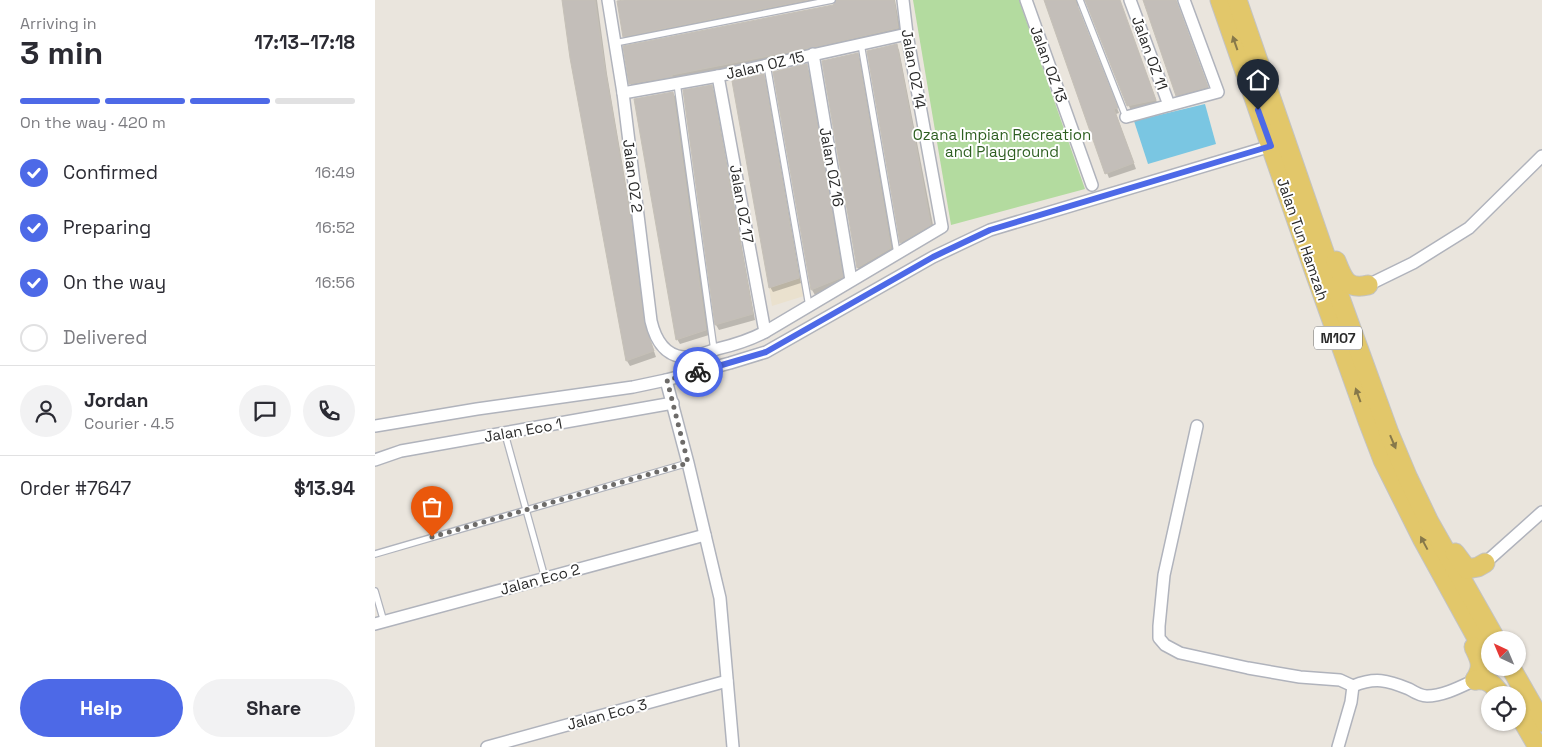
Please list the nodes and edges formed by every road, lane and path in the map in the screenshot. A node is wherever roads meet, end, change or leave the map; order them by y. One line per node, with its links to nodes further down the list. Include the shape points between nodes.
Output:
1 (608, 0): 11 (street, Jalan OZ 2)
2 (832, 0): 11 (lane)
3 (903, 0): 10 (street, Jalan OZ 14)
4 (1026, 0): 23 (street, Jalan OZ 13)
5 (1080, 0): 19 (lane)
6 (1130, 0): 18 (street, Jalan OZ 11)
7 (1184, 0): 18 (street, via 1218,92)
8 (1220, 0): 20 (main road, Jalan Tun Hamzah / M107, one-way to 8)
9 (1237, 0): 22 (main road, Jalan Tun Hamzah / M107)
10 (907, 34): 12 (street, Jalan OZ 15); 24 (street, Jalan OZ 14, via 943,227)
11 (615, 43): 17 (street, Jalan OZ 2)
12 (861, 44): 13 (street, Jalan OZ 15); 24 (lane)
13 (813, 54): 14 (street, Jalan OZ 15); 25 (street, Jalan OZ 16)
14 (767, 65): 15 (street, Jalan OZ 15); 27 (lane)
15 (718, 76): 16 (street, Jalan OZ 15); 28 (street, Jalan OZ 17)
16 (677, 83): 17 (street, Jalan OZ 15); 29 (lane)
17 (623, 94): 29 (street, Jalan OZ 2, via 651,321 658,341 665,349 683,357)
18 (1169, 105): 19 (street)
19 (1126, 117)
20 (1271, 146): 30 (street, via 990,230 933,257 766,352); 45 (main road, Jalan Tun Hamzah / M107, one-way to 20, via 1380,452)
21 (1542, 156): 26 (street, via 1469,228 1413,263)
22 (1291, 157): 26 (main road, via 1343,279 1353,286); 32 (main road, Jalan Tun Hamzah / M107)
23 (1093, 185)
24 (897, 253): 25 (street)
25 (851, 280): 27 (street)
26 (1368, 285): 32 (main road, via 1358,294 1352,310)
27 (809, 306): 28 (street)
28 (765, 332): 29 (street)
29 (714, 350)
30 (667, 380): 31 (street); 33 (street)
31 (673, 403): 35 (street, Jalan Eco 1); 37 (street)
32 (1379, 407): 38 (main road, Jalan Tun Hamzah / M107, one-way to 38)
33 (375, 426)
34 (1197, 426): 54 (street, via 1164,575 1159,638 1180,654 1300,677 1341,680)
35 (505, 434): 36 (street, Jalan Eco 1, via 401,451); 39 (lane)
36 (375, 460)
37 (688, 463): 39 (lane); 41 (street)
38 (1407, 476): 43 (main road, via 1463,565 1472,569); 48 (main road, Jalan Tun Hamzah / M107, via 1429,522)
39 (527, 510): 42 (lane); 44 (lane)
40 (1542, 512): 43 (street)
41 (705, 535): 44 (street, Jalan Eco 2); 52 (street, via 720,598)
42 (375, 554)
43 (1485, 563): 49 (main road, via 1476,581 1476,590)
44 (545, 578): 47 (street, Jalan Eco 2)
45 (1442, 578): 50 (main road, Jalan Tun Hamzah / M107); 53 (main road, via 1478,656 1481,667)
46 (375, 591): 47 (lane)
47 (379, 623)
48 (1492, 631)
49 (1493, 631)
50 (1481, 646)
51 (1516, 676): 56 (main road)
52 (727, 680): 59 (street, Jalan Eco 3); 60 (street)
53 (1475, 680): 54 (street, via 1437,696 1424,696 1392,682 1376,680); 55 (main road, via 1482,679)
54 (1353, 686): 61 (street)
55 (1495, 686)
56 (1542, 722)
57 (1526, 726): 62 (main road)
58 (1526, 731): 62 (main road)
59 (487, 747)
60 (733, 747)
61 (1337, 747)
62 (1538, 747)

